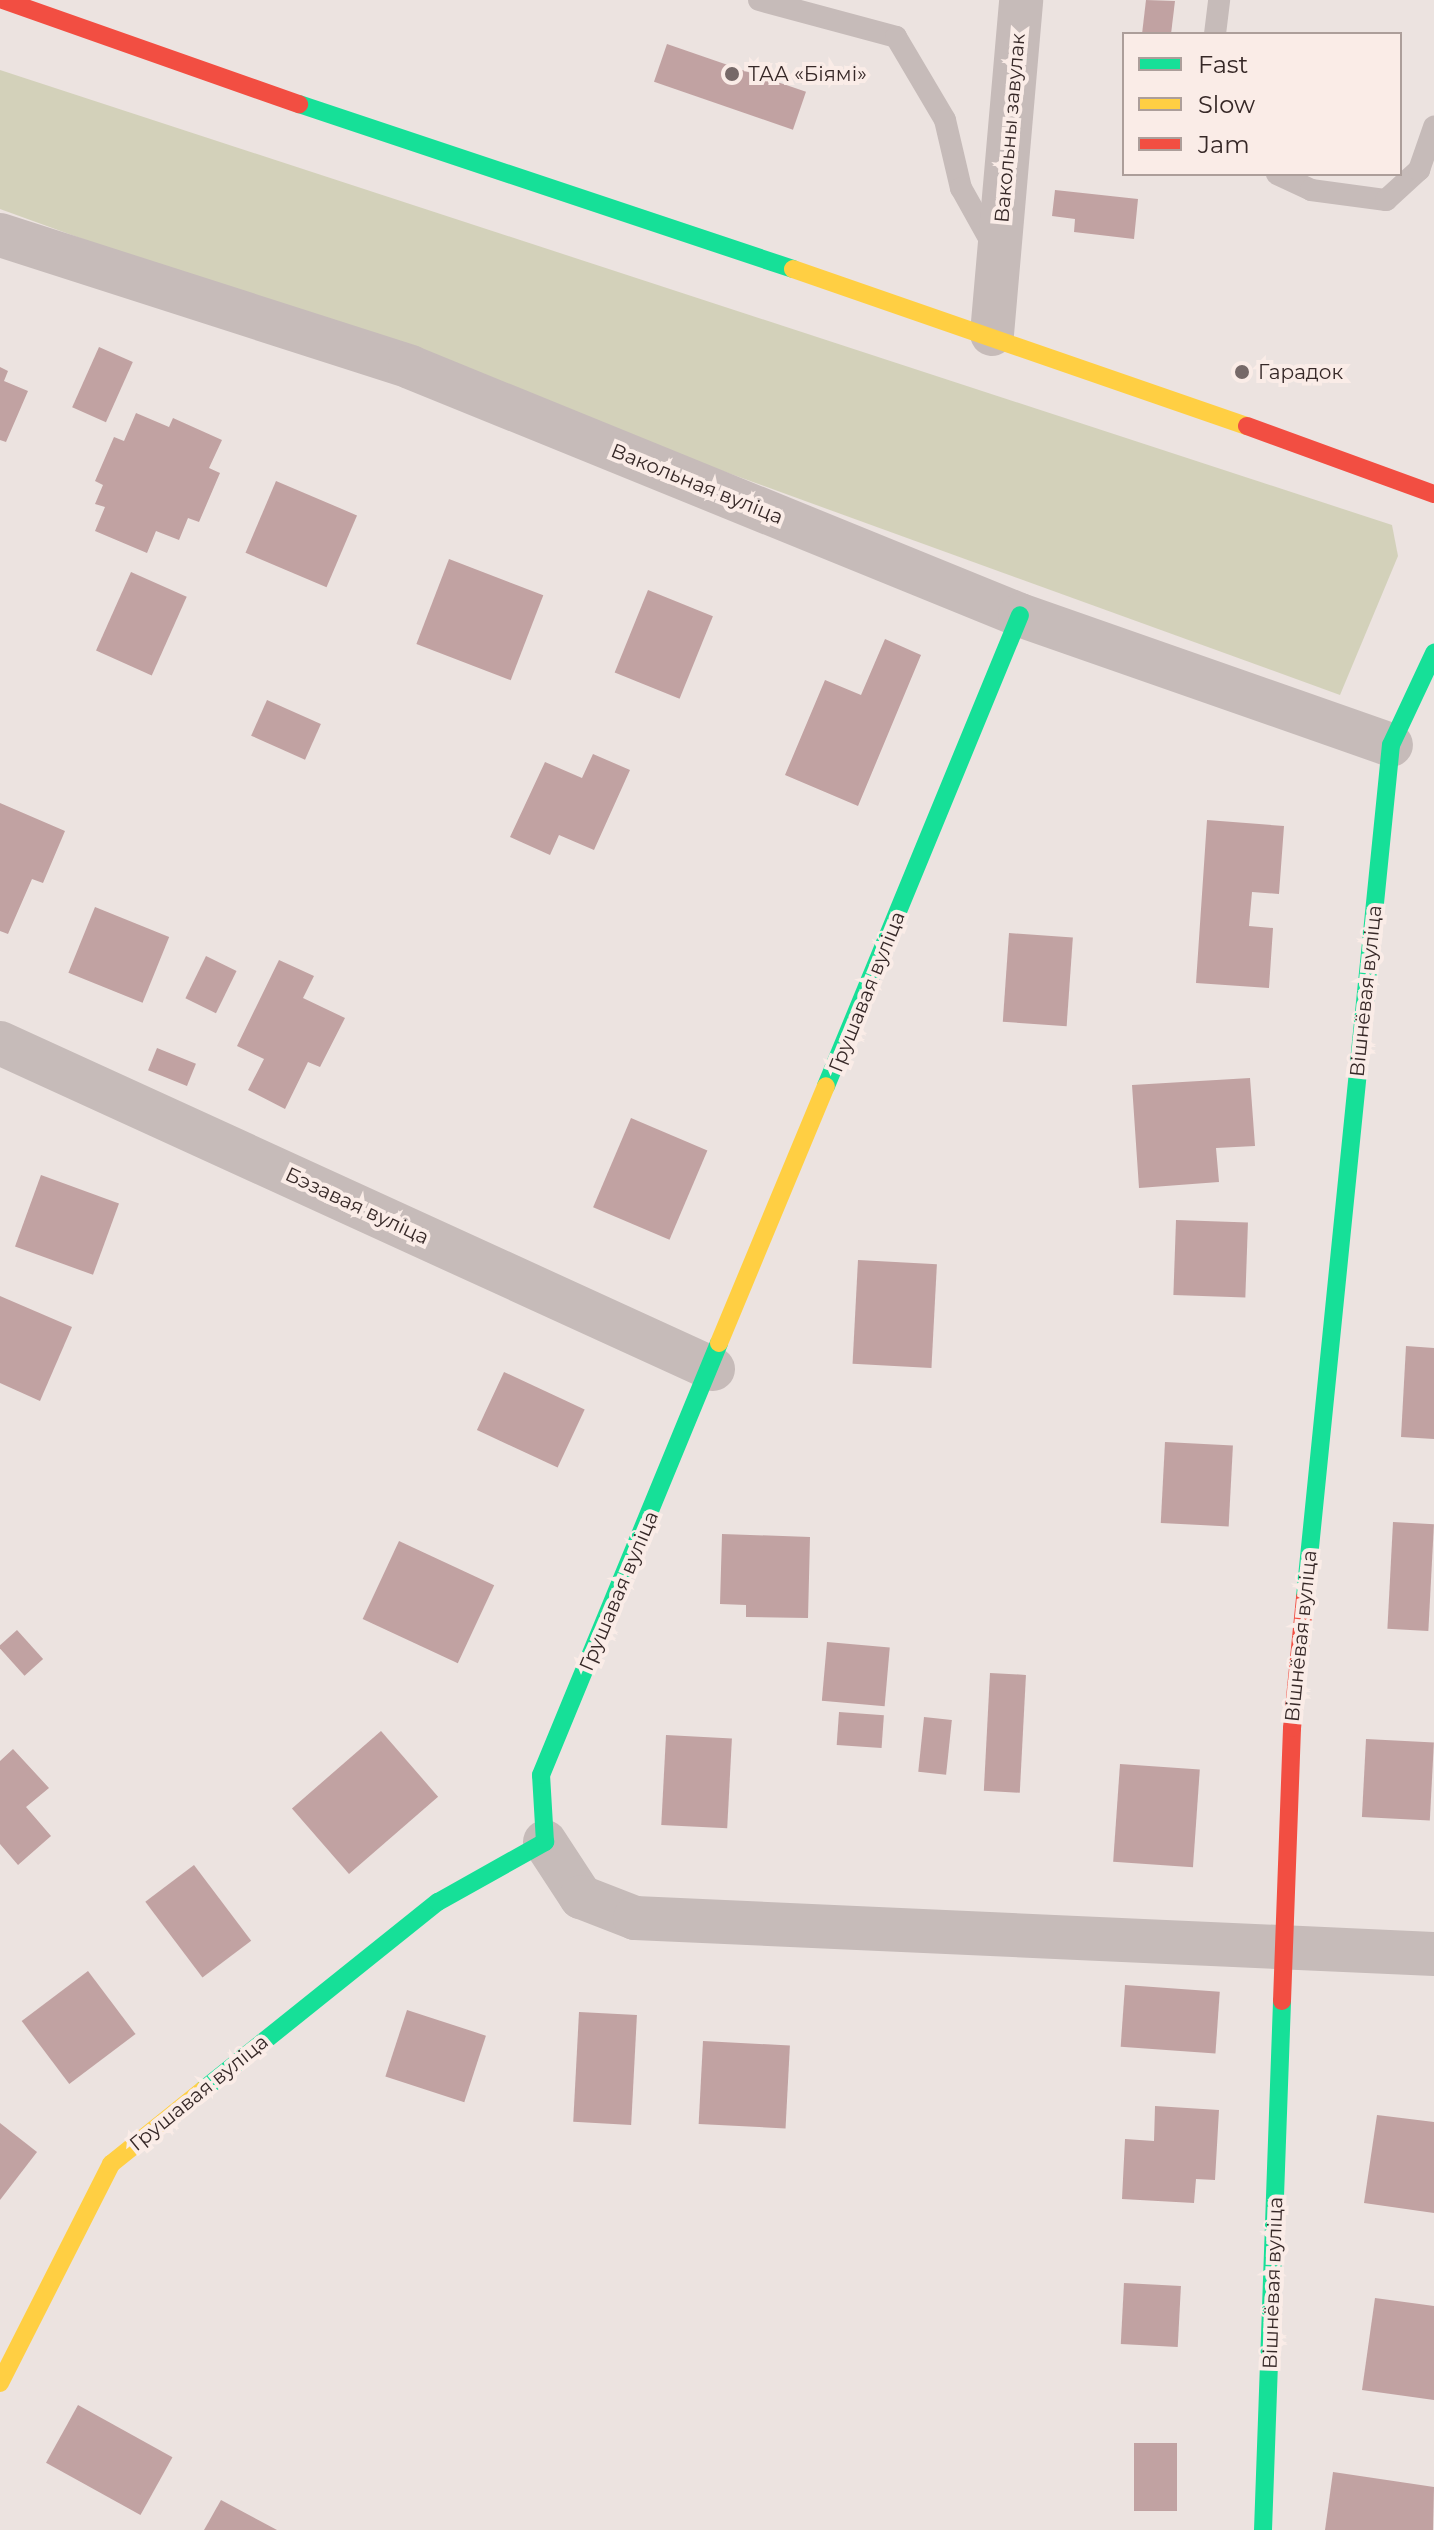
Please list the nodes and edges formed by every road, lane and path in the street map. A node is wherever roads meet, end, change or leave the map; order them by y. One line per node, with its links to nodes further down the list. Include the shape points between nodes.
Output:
1 (3, 0): 10 (street, via 428,149)
2 (759, 0): 9 (lane, via 896,37 945,120 961,188)
3 (1021, 0): 9 (street, Вакольны завулак)
4 (1219, 0): 5 (lane)
5 (1215, 32)
6 (1434, 127): 7 (lane, via 1419,170 1386,200 1311,190)
7 (1281, 176)
8 (0, 235): 12 (street, Вакольная вуліца, via 410,367)
9 (999, 255): 10 (street, Вакольны завулак)
10 (992, 334): 11 (street)
11 (1434, 494)
12 (1020, 615): 14 (street, Вакольная вуліца); 16 (street, Грушавая вуліца)
13 (1434, 653): 14 (street, Вішнёвая вуліца)
14 (1391, 745): 18 (street, Вішнёвая вуліца, via 1292,1728)
15 (0, 1043): 16 (street, Бэзавая вуліца)
16 (713, 1369): 17 (street, Грушавая вуліца, via 541,1775)
17 (545, 1842): 18 (street, via 581,1897 635,1918); 20 (street, Грушавая вуліца, via 438,1902 111,2164)
18 (1287, 1951): 19 (street); 21 (street, Вішнёвая вуліца)
19 (1434, 1954)
20 (0, 2383)
21 (1263, 2530)

